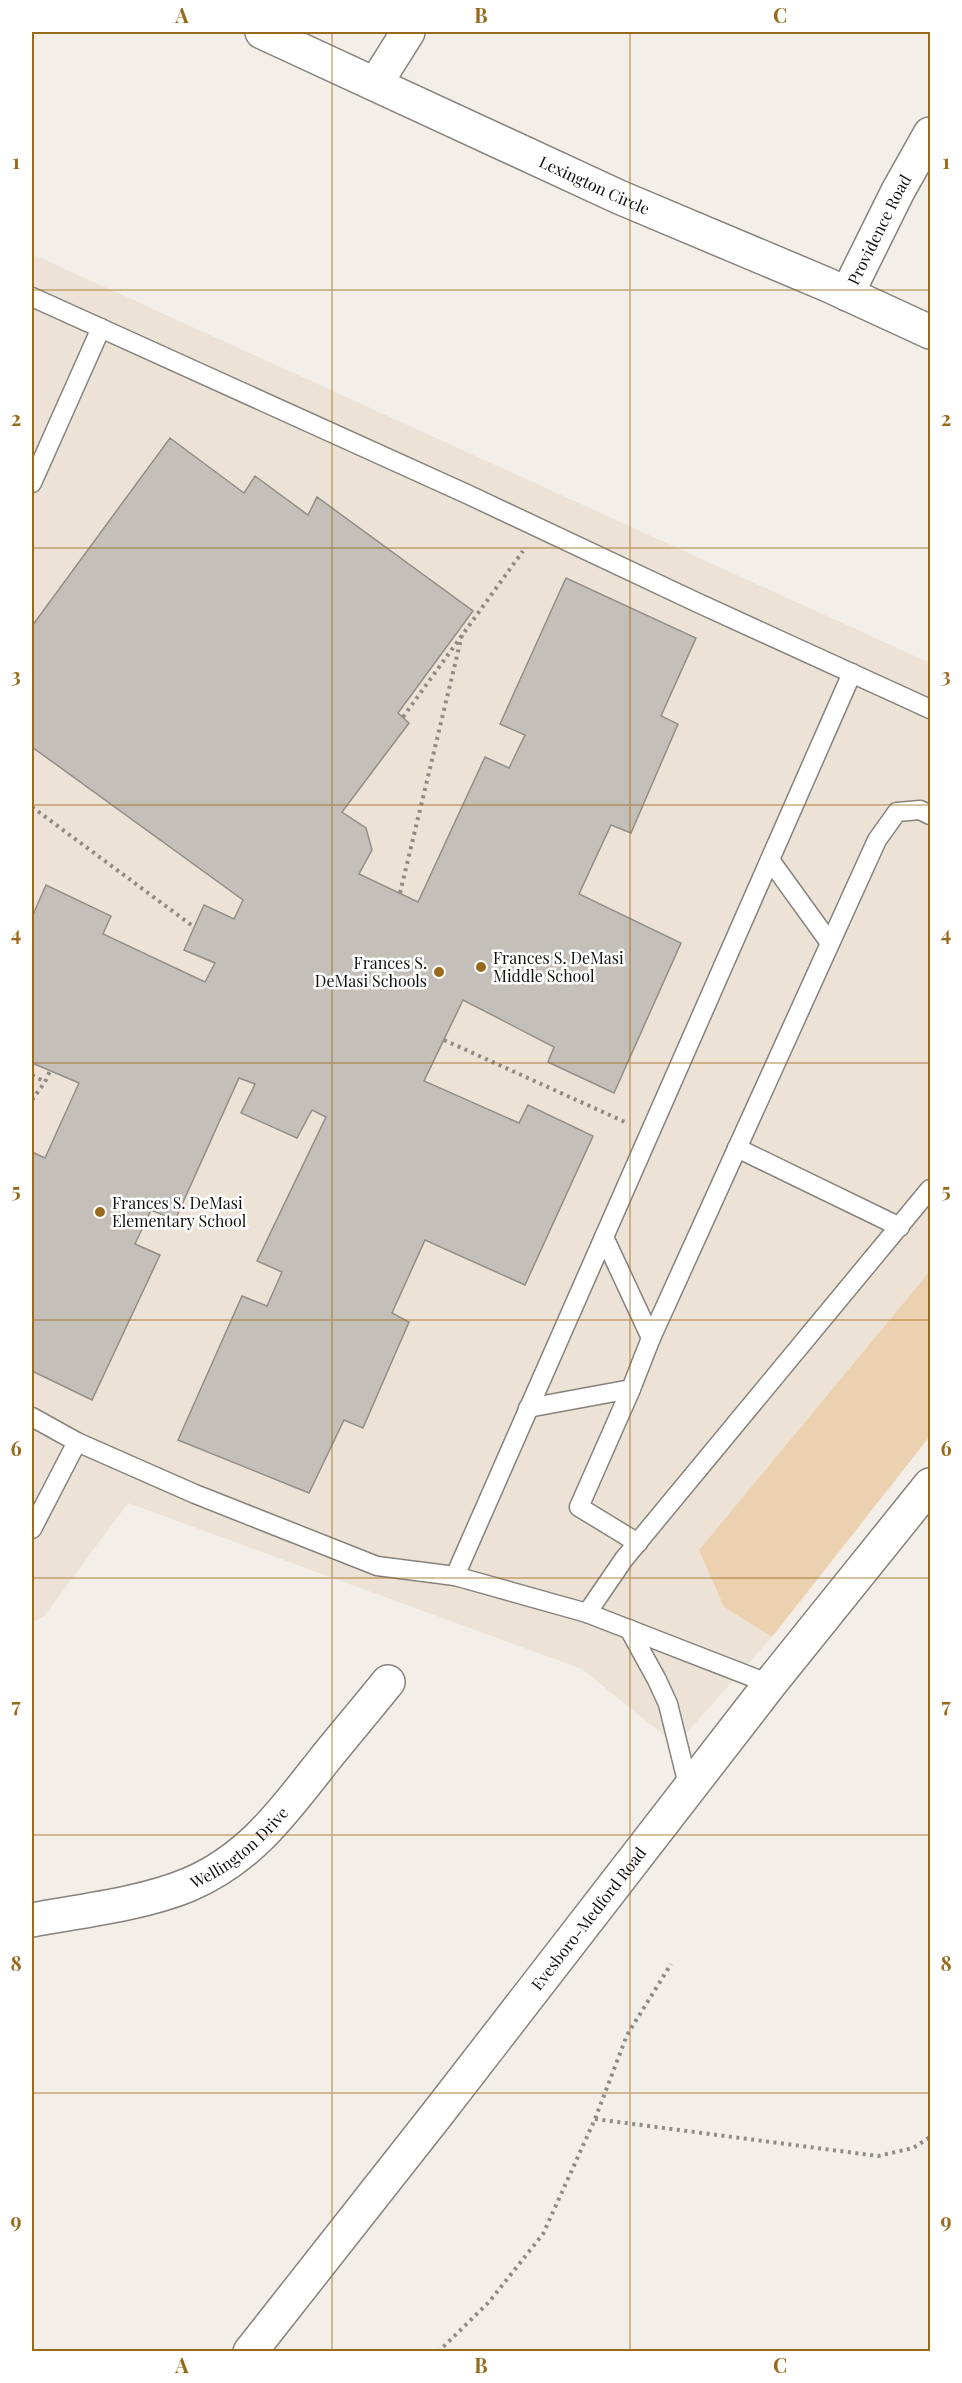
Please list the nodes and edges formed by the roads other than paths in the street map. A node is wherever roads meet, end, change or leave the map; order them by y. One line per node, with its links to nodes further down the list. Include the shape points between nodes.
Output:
1 (262, 32): 3 (street, Lexington Circle)
2 (408, 32): 3 (street)
3 (376, 83): 5 (street, Lexington Circle, via 619,197)
4 (930, 134): 5 (street, Providence Road)
5 (847, 294): 8 (street, Lexington Circle)
6 (32, 297): 7 (lane)
7 (101, 328): 9 (lane); 10 (lane)
8 (930, 332)
9 (32, 483)
10 (852, 673): 11 (lane); 13 (lane)
11 (930, 709)
12 (930, 815): 14 (lane, via 920,810 897,812 877,840)
13 (770, 860): 14 (lane); 18 (lane)
14 (830, 943): 15 (lane)
15 (737, 1148): 17 (lane); 19 (lane)
16 (930, 1189): 17 (lane)
17 (900, 1227): 26 (lane)
18 (604, 1237): 19 (lane); 21 (lane)
19 (651, 1338): 20 (lane)
20 (631, 1389): 21 (lane); 26 (lane, via 579,1507)
21 (528, 1408): 27 (lane)
22 (32, 1417): 23 (lane)
23 (76, 1442): 25 (lane); 27 (lane, via 377,1566)
24 (930, 1485): 31 (street, Evesboro-Medford Road)
25 (32, 1529)
26 (638, 1543): 28 (lane)
27 (455, 1576): 28 (lane)
28 (587, 1613): 29 (lane)
29 (629, 1629): 31 (lane); 32 (lane, via 668,1704)
30 (388, 1682): 33 (street, Wellington Drive, via 264,1835 227,1864 188,1885 144,1898)
31 (770, 1684): 32 (street, Evesboro-Medford Road)
32 (689, 1789): 34 (street, Evesboro-Medford Road)
33 (32, 1920)
34 (250, 2352)

